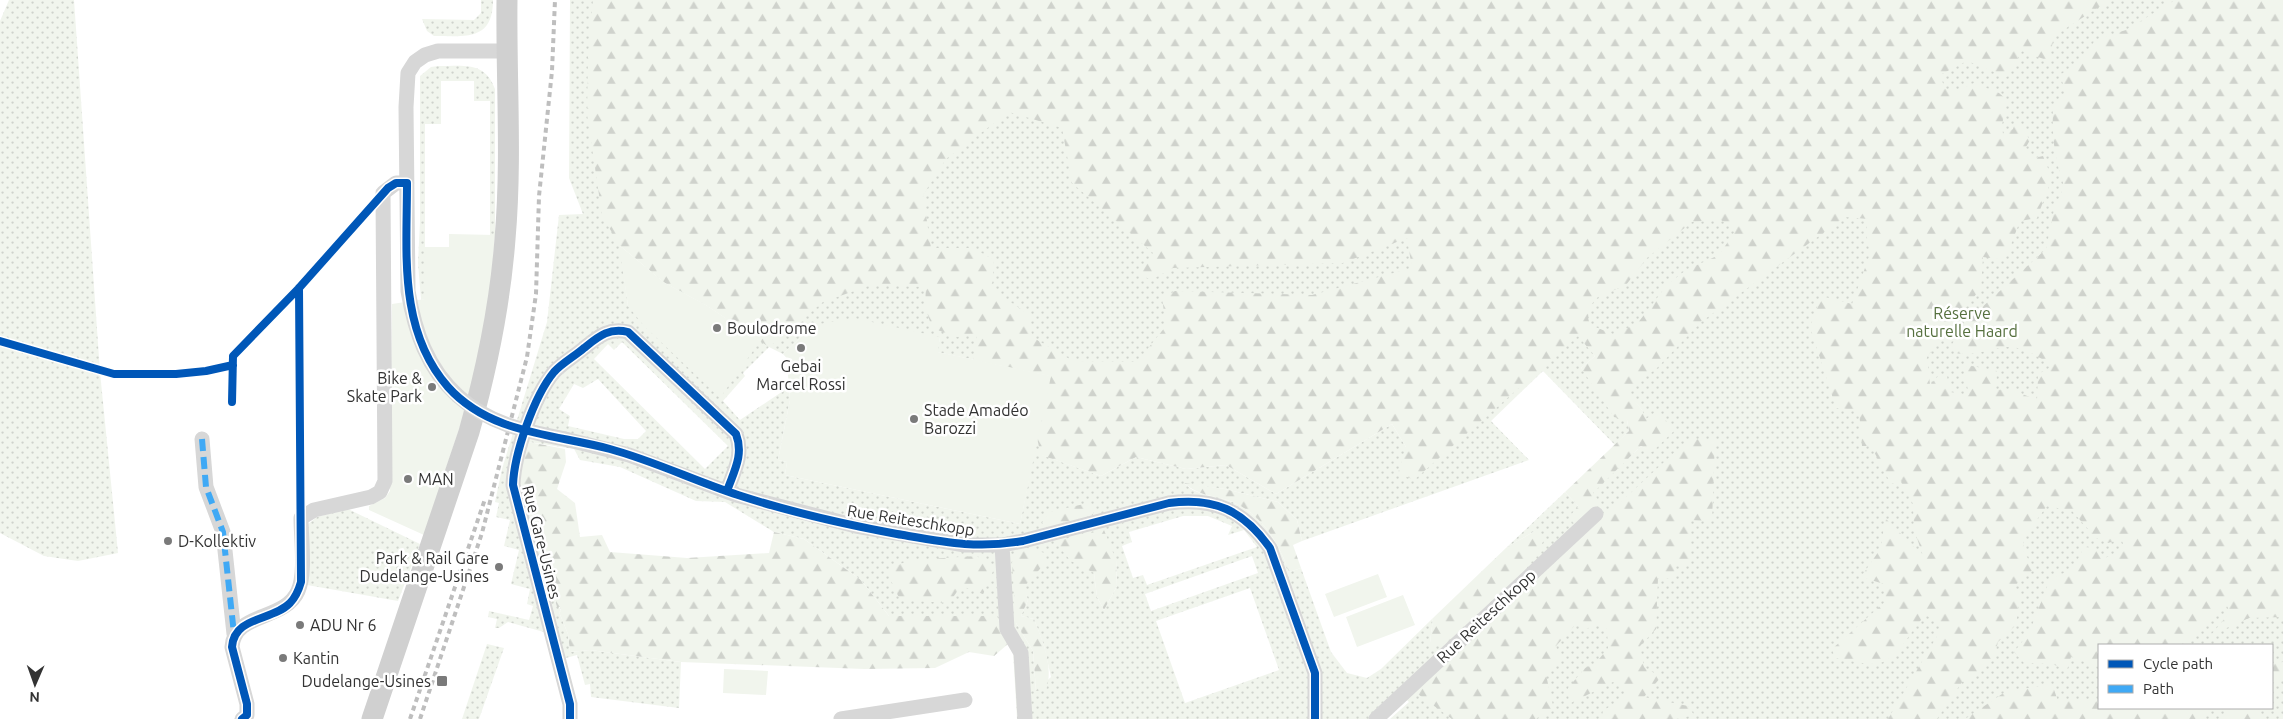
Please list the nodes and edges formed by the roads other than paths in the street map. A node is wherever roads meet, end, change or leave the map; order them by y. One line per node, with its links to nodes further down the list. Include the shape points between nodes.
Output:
1 (507, 0): 2 (main road)
2 (507, 51): 3 (street, via 438,51 415,62 408,73 406,85); 11 (main road, via 507,216 494,330 469,432)
3 (407, 183): 5 (street, Rue Reiteschkopp, bridge, via 408,291 413,319 433,367 458,396 490,419 516,429 629,455); 8 (street, via 396,183 383,194 385,481 380,492 371,497 314,510 301,518 301,582 297,593 280,610 245,625)
4 (202, 439): 8 (street, via 206,487 223,532)
5 (727, 491): 7 (street, Rue Reiteschkopp, via 856,526 965,545); 12 (street, Rue Gare-Usines, via 740,455 736,434 628,332 620,330 603,334 555,371 546,384 513,468 513,485 570,704)
6 (1596, 514): 16 (street, Rue Reiteschkopp)
7 (1002, 545): 14 (street, via 1006,629 1021,653); 15 (street, Rue Reiteschkopp, via 1168,503 1198,502 1226,508 1244,518 1270,548 1315,673)
8 (234, 634): 10 (street, via 232,647 247,704 247,715)
9 (965, 700): 13 (street)
10 (242, 719)
11 (372, 719)
12 (570, 719)
13 (841, 719)
14 (1025, 719)
15 (1315, 719)
16 (1376, 719)

